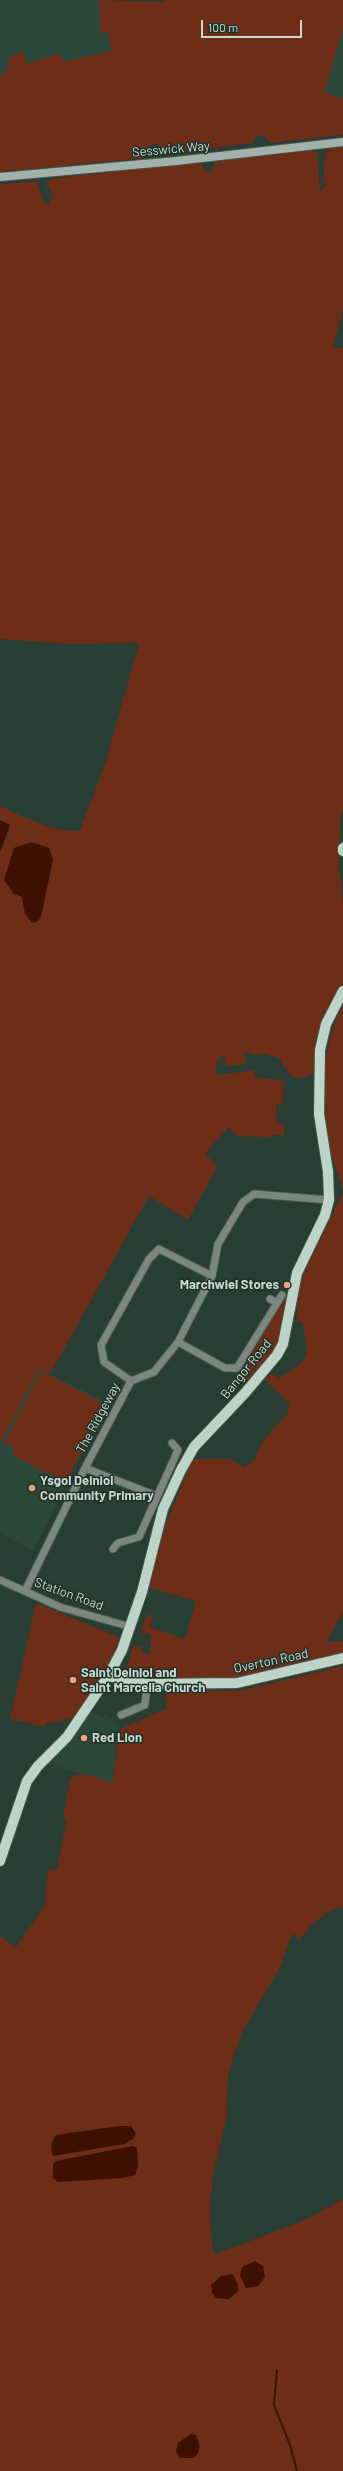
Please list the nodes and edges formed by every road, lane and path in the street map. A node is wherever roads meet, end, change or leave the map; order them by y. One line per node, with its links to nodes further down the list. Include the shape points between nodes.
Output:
1 (343, 142): 2 (street, Sesswick Way, via 176,161)
2 (0, 176)
3 (343, 991): 4 (main road, Bangor Road, via 326,1024 320,1050 319,1114 328,1172)
4 (329, 1200): 5 (street, The Ridgeway, via 254,1194 249,1196 218,1244); 17 (main road, Bangor Road, via 325,1215 297,1273 286,1333 278,1355 194,1447 181,1470 163,1509)
5 (212, 1276): 9 (street, The Ridgeway); 10 (street, via 159,1249 149,1259 101,1345 104,1362)
6 (282, 1295): 8 (street)
7 (270, 1299): 8 (street)
8 (277, 1303): 9 (street, via 237,1368 225,1368)
9 (178, 1342): 10 (street, The Ridgeway, via 154,1372)
10 (131, 1381): 12 (street, The Ridgeway)
11 (172, 1443): 13 (street, via 180,1449)
12 (84, 1468): 13 (street); 16 (street, The Ridgeway)
13 (157, 1496): 14 (street, via 139,1537 118,1543)
14 (113, 1549)
15 (0, 1581): 16 (street, Station Road)
16 (25, 1591): 17 (street, Station Road, via 60,1607)
17 (131, 1627): 19 (main road, Bangor Road)
18 (343, 1658): 20 (main road, Overton Road, via 237,1683)
19 (109, 1675): 20 (main road, Overton Road, via 119,1680); 22 (main road, Bangor Road, via 67,1737 27,1781)
20 (147, 1684): 21 (street, via 147,1707)
21 (121, 1715)
22 (0, 1861)

